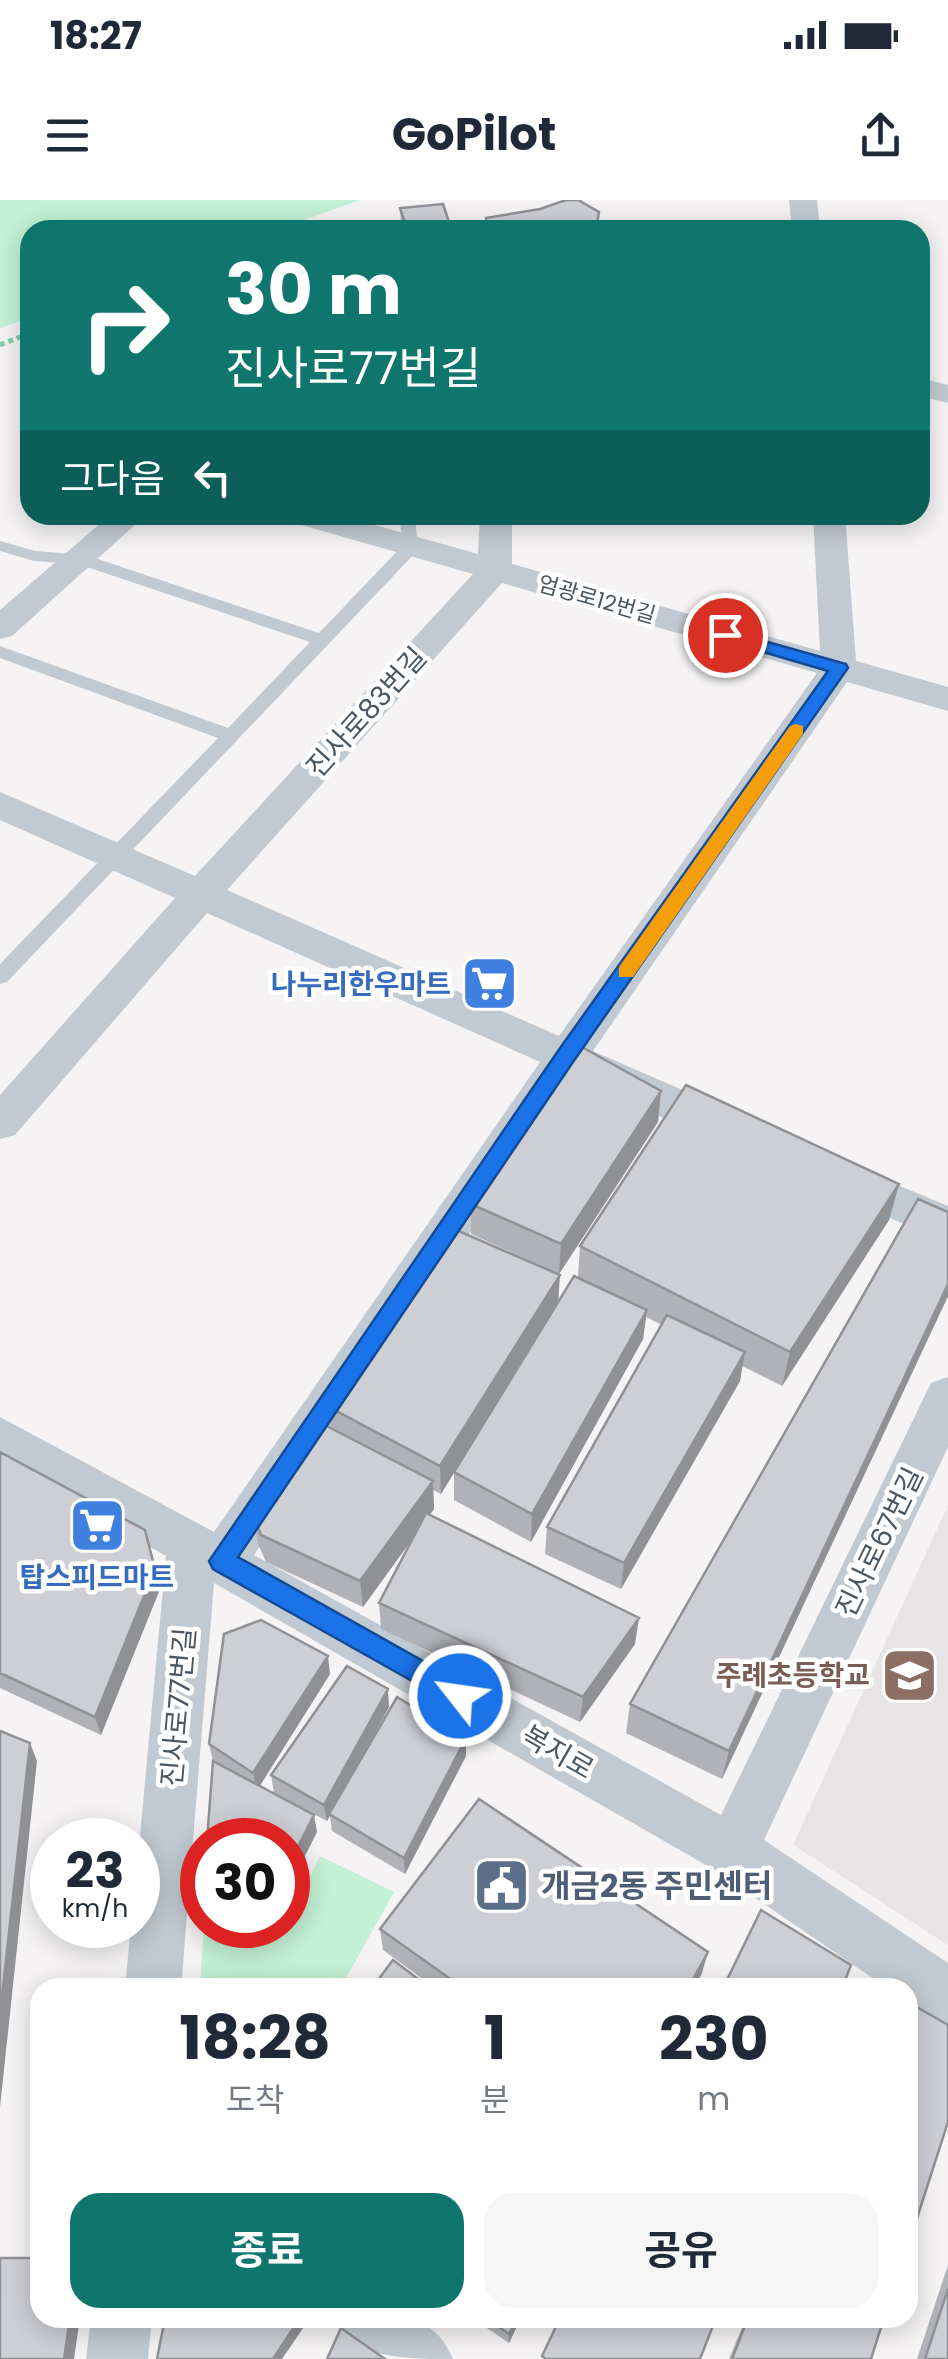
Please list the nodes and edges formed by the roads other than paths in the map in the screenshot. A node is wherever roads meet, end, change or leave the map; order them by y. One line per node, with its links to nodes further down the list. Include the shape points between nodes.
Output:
1 (119, 525): 7 (street)
2 (374, 525): 5 (street, 엄광로12번길)
3 (496, 525): 8 (street)
4 (829, 525): 12 (street)
5 (409, 530): 8 (street, 엄광로12번길); 10 (lane)
6 (0, 546): 7 (lane)
7 (80, 559): 9 (street); 10 (lane)
8 (495, 570): 12 (street, 엄광로12번길); 17 (street, 진사로83번길)
9 (0, 628)
10 (321, 640): 14 (lane)
11 (0, 652): 14 (lane)
12 (840, 668): 13 (street, 엄광로12번길); 19 (street, 진사로77번길)
13 (948, 699)
14 (229, 736): 16 (lane)
15 (0, 805): 16 (street)
16 (114, 856): 17 (street); 18 (lane)
17 (200, 895): 19 (street); 20 (street, 진사로83번길)
18 (3, 970)
19 (566, 1057): 21 (street); 24 (street, 진사로77번길)
20 (0, 1123)
21 (948, 1225)
22 (948, 1396): 25 (street, 진사로67번길)
23 (0, 1437): 24 (street, 복지로)
24 (207, 1554): 25 (street, 복지로); 26 (street, 진사로77번길)
25 (732, 1850): 27 (street, 복지로)
26 (154, 1978)
27 (948, 1996)
28 (121, 2328): 30 (street)
29 (377, 2328): 31 (street)
30 (117, 2359)
31 (422, 2359)

